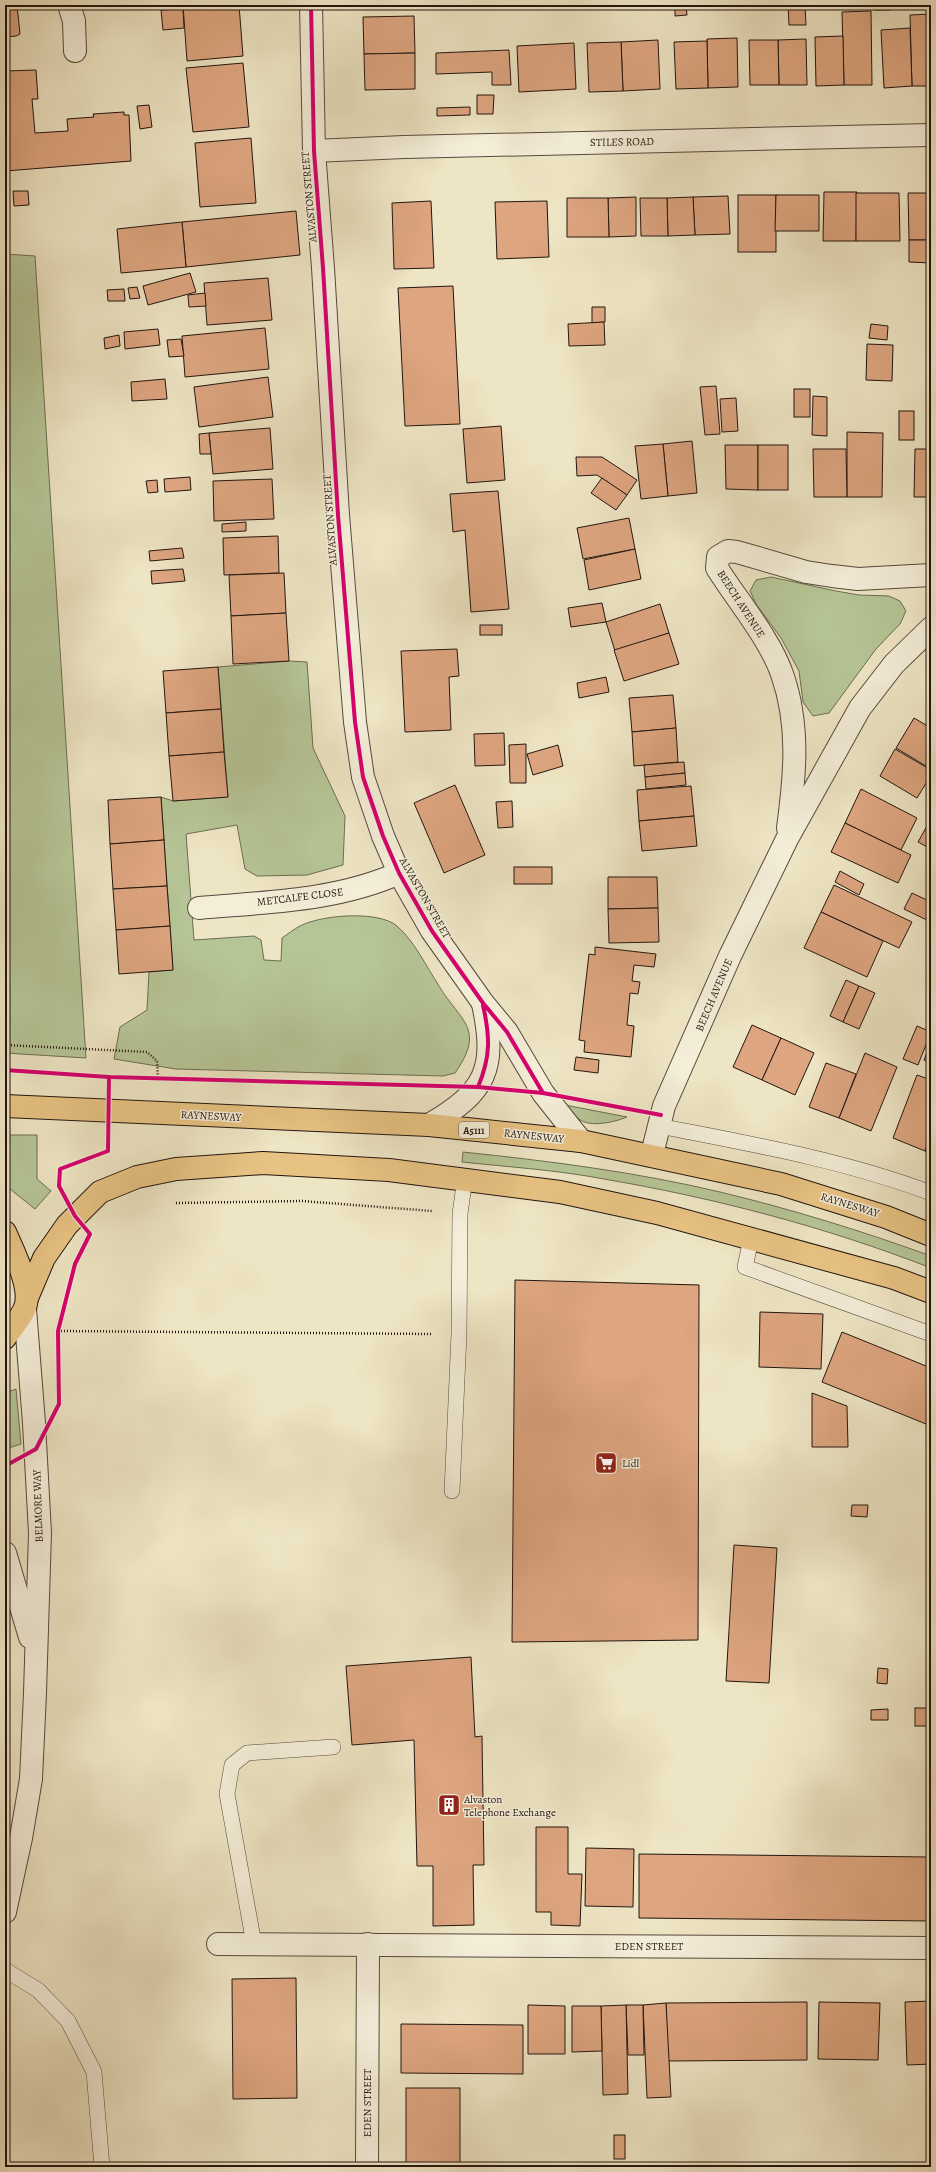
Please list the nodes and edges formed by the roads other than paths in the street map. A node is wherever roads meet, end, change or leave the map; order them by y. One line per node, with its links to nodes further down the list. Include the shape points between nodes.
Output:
1 (69, 5): 3 (street, via 74,21)
2 (311, 5): 5 (street, ALVASTON STREET)
3 (75, 51)
4 (931, 135): 5 (street, STILES ROAD)
5 (314, 151): 9 (street, ALVASTON STREET, via 338,515 356,722 363,777)
6 (931, 575): 8 (street, BEECH AVENUE, via 858,579 806,572 737,552 728,551 718,557 717,568 782,673 791,706 796,737 794,784)
7 (931, 628): 8 (street, BEECH AVENUE, via 894,664 860,708)
8 (787, 839): 14 (street, BEECH AVENUE, via 730,956 664,1106)
9 (399, 873): 10 (street, METCALFE CLOSE, via 380,882 339,893); 11 (street, ALVASTON STREET, via 432,931)
10 (199, 908)
11 (482, 1003): 13 (street, ALVASTON STREET, via 488,1027 489,1047 486,1067 478,1087 456,1109); 15 (street, ALVASTON STREET, via 506,1032 543,1093)
12 (5, 1106): 13 (highway, RAYNESWAY / A5111)
13 (429, 1125): 15 (highway, RAYNESWAY / A5111)
14 (659, 1126): 16 (street, BEECH AVENUE); 18 (lane, via 805,1155 865,1171)
15 (581, 1140): 16 (highway, RAYNESWAY / A5111)
16 (652, 1154): 20 (highway, RAYNESWAY / A5111, via 781,1184 886,1217)
17 (465, 1178): 21 (highway, via 560,1192 657,1213); 23 (highway, via 389,1170 262,1163 176,1168 137,1177 100,1192 67,1225 44,1258); 26 (lane, via 460,1214 459,1334)
18 (931, 1193)
19 (5, 1232): 23 (highway, via 19,1264)
20 (931, 1235)
21 (751, 1239): 22 (highway, via 894,1278); 24 (lane, via 745,1267)
22 (931, 1292)
23 (26, 1304): 25 (highway); 28 (street, BELMORE WAY, via 40,1533)
24 (931, 1334)
25 (5, 1338)
26 (452, 1491)
27 (5, 1553): 28 (street, BELMORE WAY)
28 (35, 1655): 30 (street, BELMORE WAY, via 31,1778)
29 (333, 1747): 32 (lane, via 247,1753 232,1765 227,1794)
30 (5, 1912)
31 (218, 1944): 32 (street, EDEN STREET)
32 (254, 1944): 33 (street, EDEN STREET)
33 (368, 1944): 34 (street, EDEN STREET); 37 (street, EDEN STREET)
34 (931, 1948)
35 (5, 1970): 36 (lane, via 38,1990 68,2021 94,2072)
36 (102, 2167)
37 (367, 2167)

